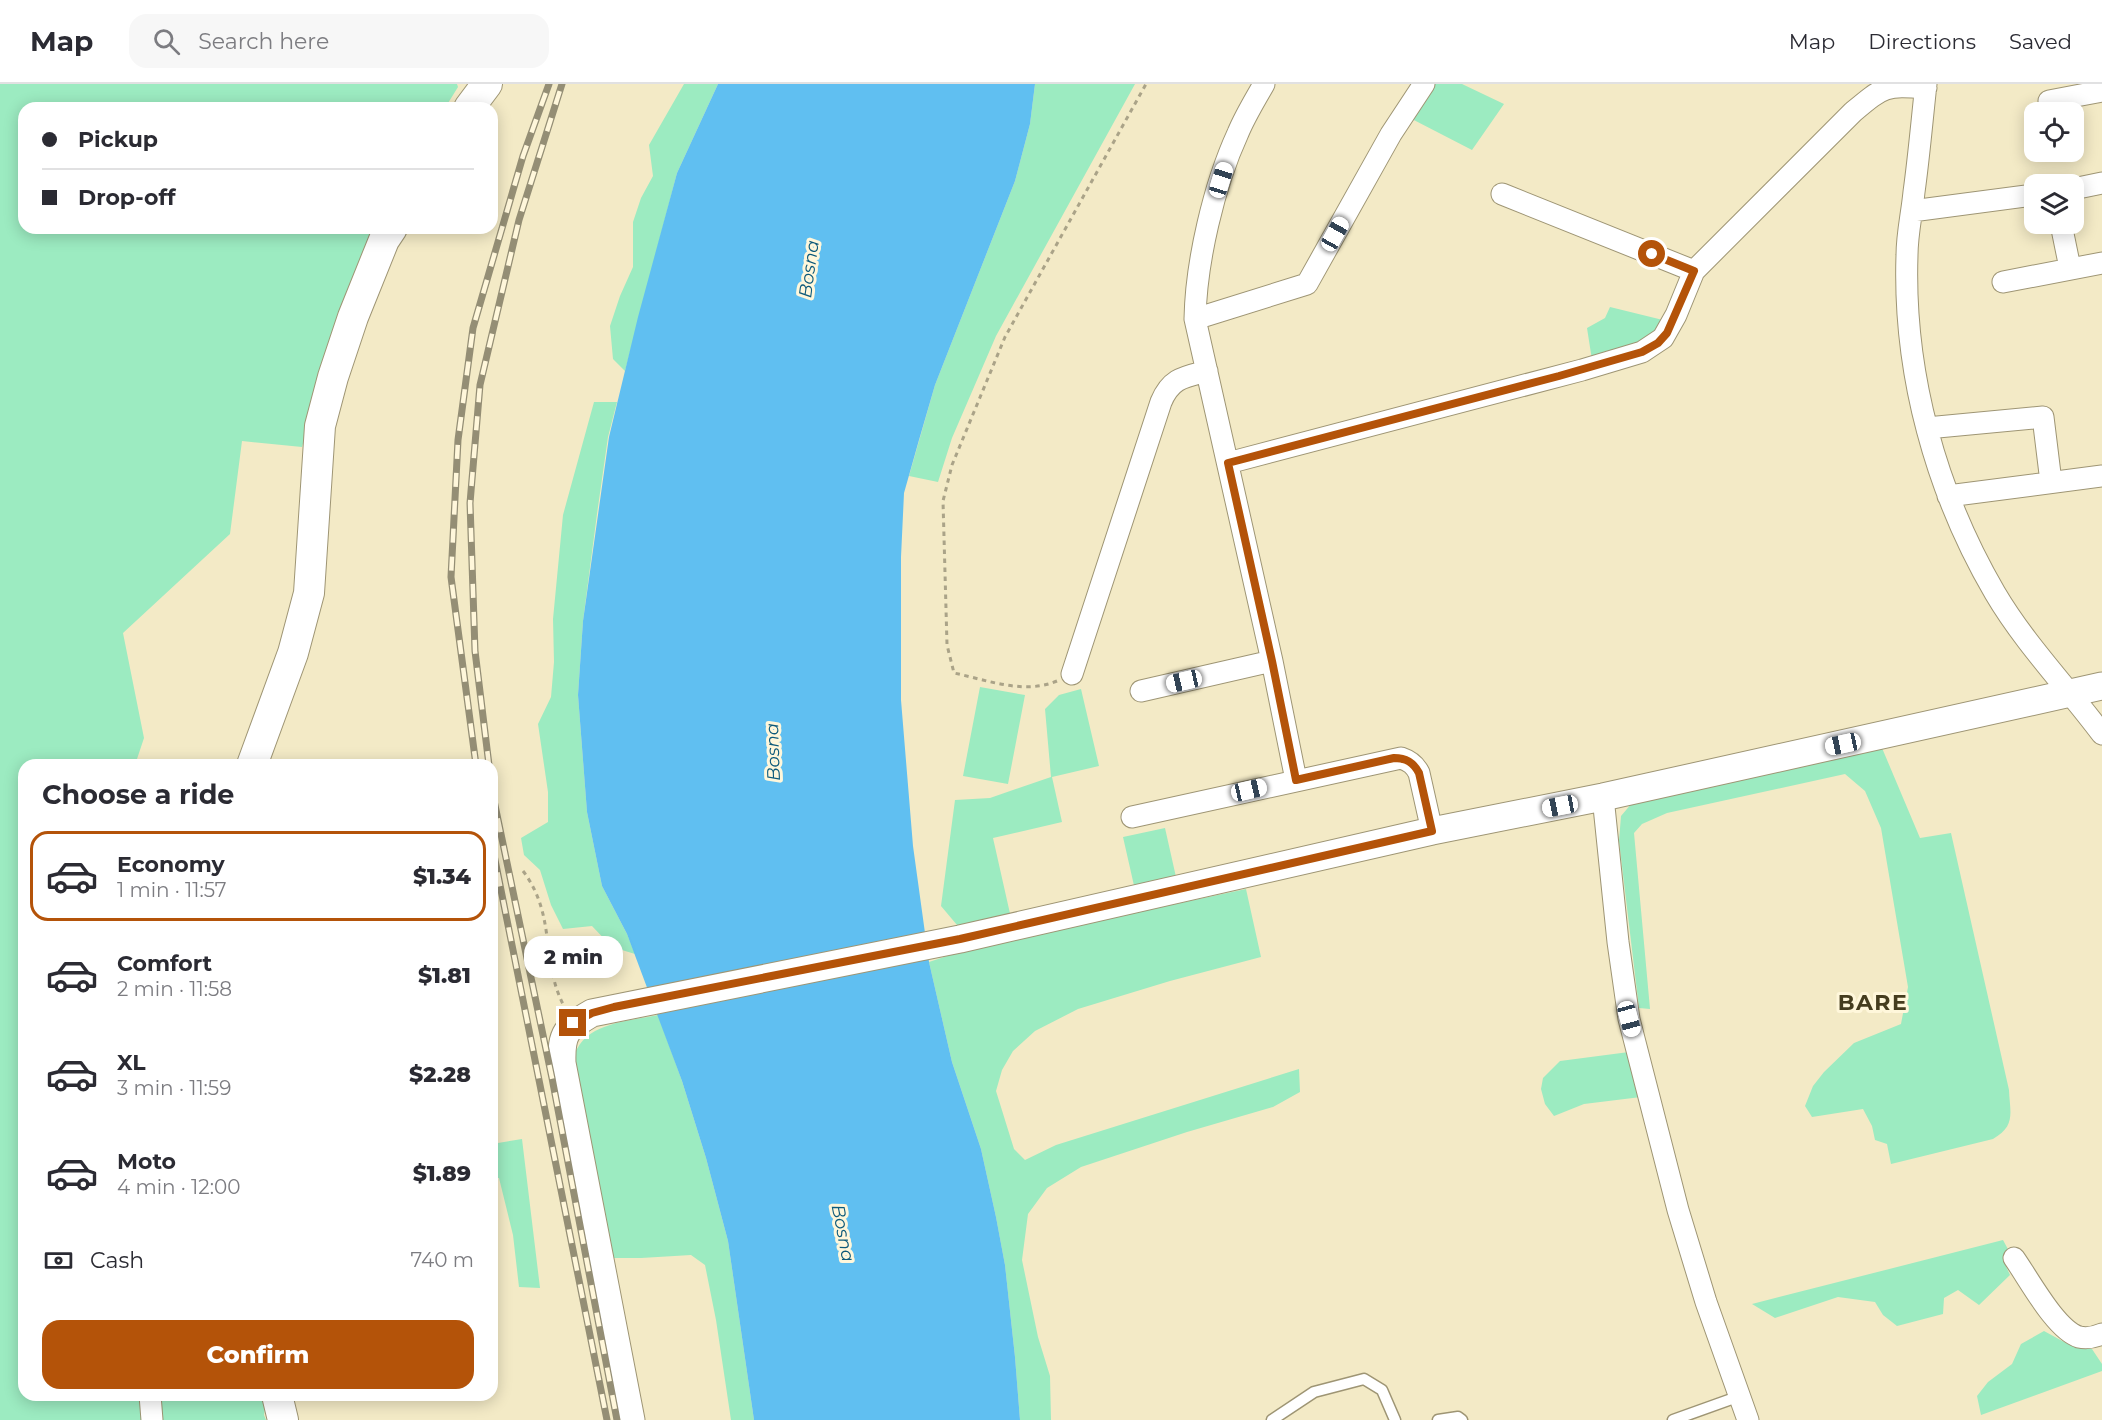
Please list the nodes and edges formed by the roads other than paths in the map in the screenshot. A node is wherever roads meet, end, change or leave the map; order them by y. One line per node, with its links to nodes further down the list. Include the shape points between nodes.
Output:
1 (487, 84): 7 (main road)
2 (1264, 84): 19 (street, via 1237,133 1212,211 1195,295)
3 (1424, 84): 19 (street, via 1391,134 1307,284)
4 (1926, 86): 12 (street); 17 (street, via 1890,87 1875,94)
5 (2102, 91): 6 (street)
6 (2049, 101)
7 (474, 102)
8 (2102, 183): 9 (street)
9 (2084, 187)
10 (1502, 194): 17 (street)
11 (2024, 196): 12 (street)
12 (1912, 211): 21 (street, via 1907,255 1908,313 1914,373)
13 (388, 234): 32 (main road, via 353,317 320,426 309,592 293,653)
14 (2063, 234): 16 (street)
15 (2102, 263): 16 (street)
16 (2070, 268): 18 (street)
17 (1694, 271): 22 (street, via 1667,333 1642,352)
18 (2003, 282)
19 (1195, 320): 20 (street)
20 (1207, 371): 22 (street); 27 (street, via 1175,381 1161,402)
21 (1927, 428): 24 (street, via 2043,417); 25 (street)
22 (1228, 463): 26 (street)
23 (2102, 476): 24 (street)
24 (2051, 482): 25 (street)
25 (1948, 496): 30 (street, via 1965,538 1996,595)
26 (1272, 661): 29 (street); 33 (street)
27 (1072, 674)
28 (2102, 686): 30 (street)
29 (1140, 691)
30 (2069, 693): 31 (street); 34 (street)
31 (2102, 734)
32 (254, 759)
33 (1296, 780): 35 (street); 36 (street, via 1394,758 1409,760 1419,773)
34 (1603, 797): 36 (street); 39 (street, via 1629,1019 1678,1210)
35 (1132, 816)
36 (1432, 831): 44 (street, via 960,939 614,1007 573,1023 561,1041 562,1064)
37 (2014, 1258): 38 (street, via 2068,1331 2080,1337)
38 (2102, 1334)
39 (1740, 1396): 49 (lane); 50 (street)
40 (150, 1401): 42 (street)
41 (278, 1401): 43 (main road)
42 (152, 1420)
43 (283, 1420)
44 (631, 1420)
45 (1272, 1420): 46 (lane, via 1314,1392 1364,1379 1382,1390)
46 (1395, 1420)
47 (1438, 1420): 48 (lane)
48 (1462, 1420)
49 (1673, 1420)
50 (1748, 1420)

